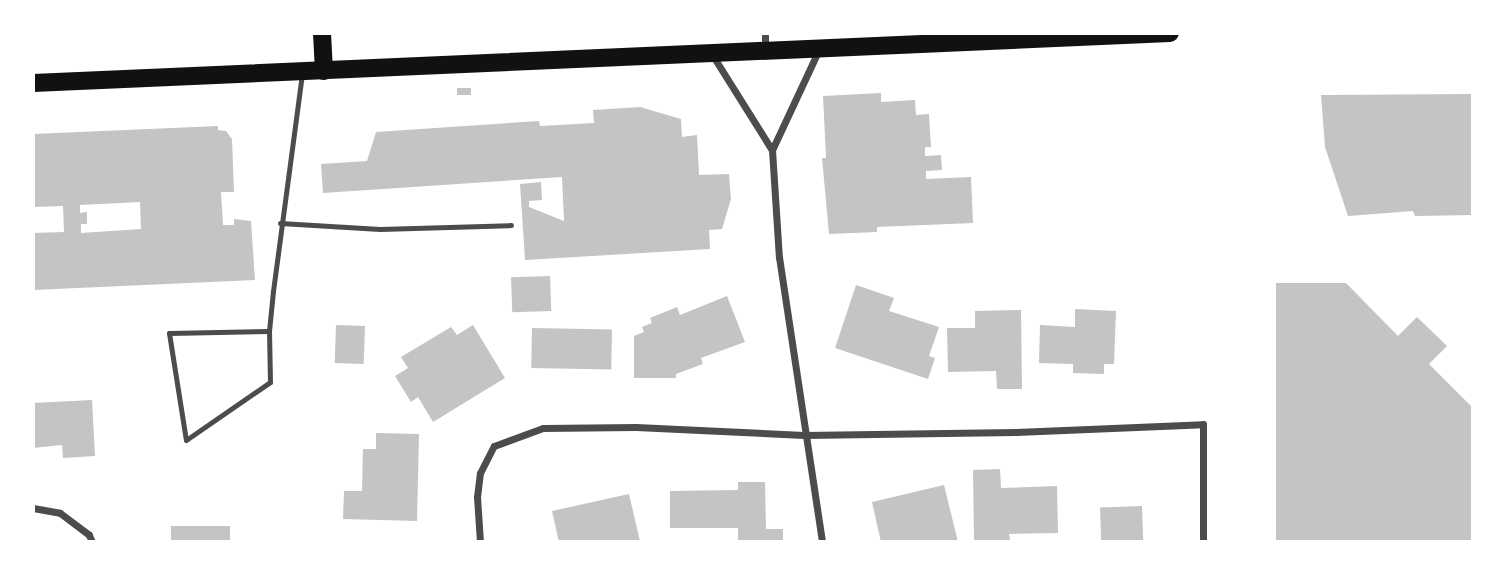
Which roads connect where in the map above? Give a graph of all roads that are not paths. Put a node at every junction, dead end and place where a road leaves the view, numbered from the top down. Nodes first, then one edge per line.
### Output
1 (322, 33) edge
2 (1170, 33) edge
3 (765, 42) edge
4 (819, 49) junction
5 (712, 53) junction
6 (324, 71) junction
7 (303, 72) junction
8 (33, 83) edge
9 (772, 150) junction
10 (280, 223) junction
11 (511, 225) dead end
12 (268, 331) junction
13 (804, 435) junction
14 (33, 508) edge
15 (91, 538) edge
16 (480, 542) edge
17 (822, 542) edge
18 (1203, 542) edge

1 - 6 main road
2 - 4 main road
3 - 4 main road
3 - 5 main road
4 - 9 street
5 - 6 main road
5 - 9 street
6 - 7 main road
7 - 8 main road
7 - 10 lane
9 - 13 street
10 - 11 lane
10 - 12 lane
12 - 12 lane
13 - 16 street
13 - 17 street
13 - 18 street
14 - 15 street

